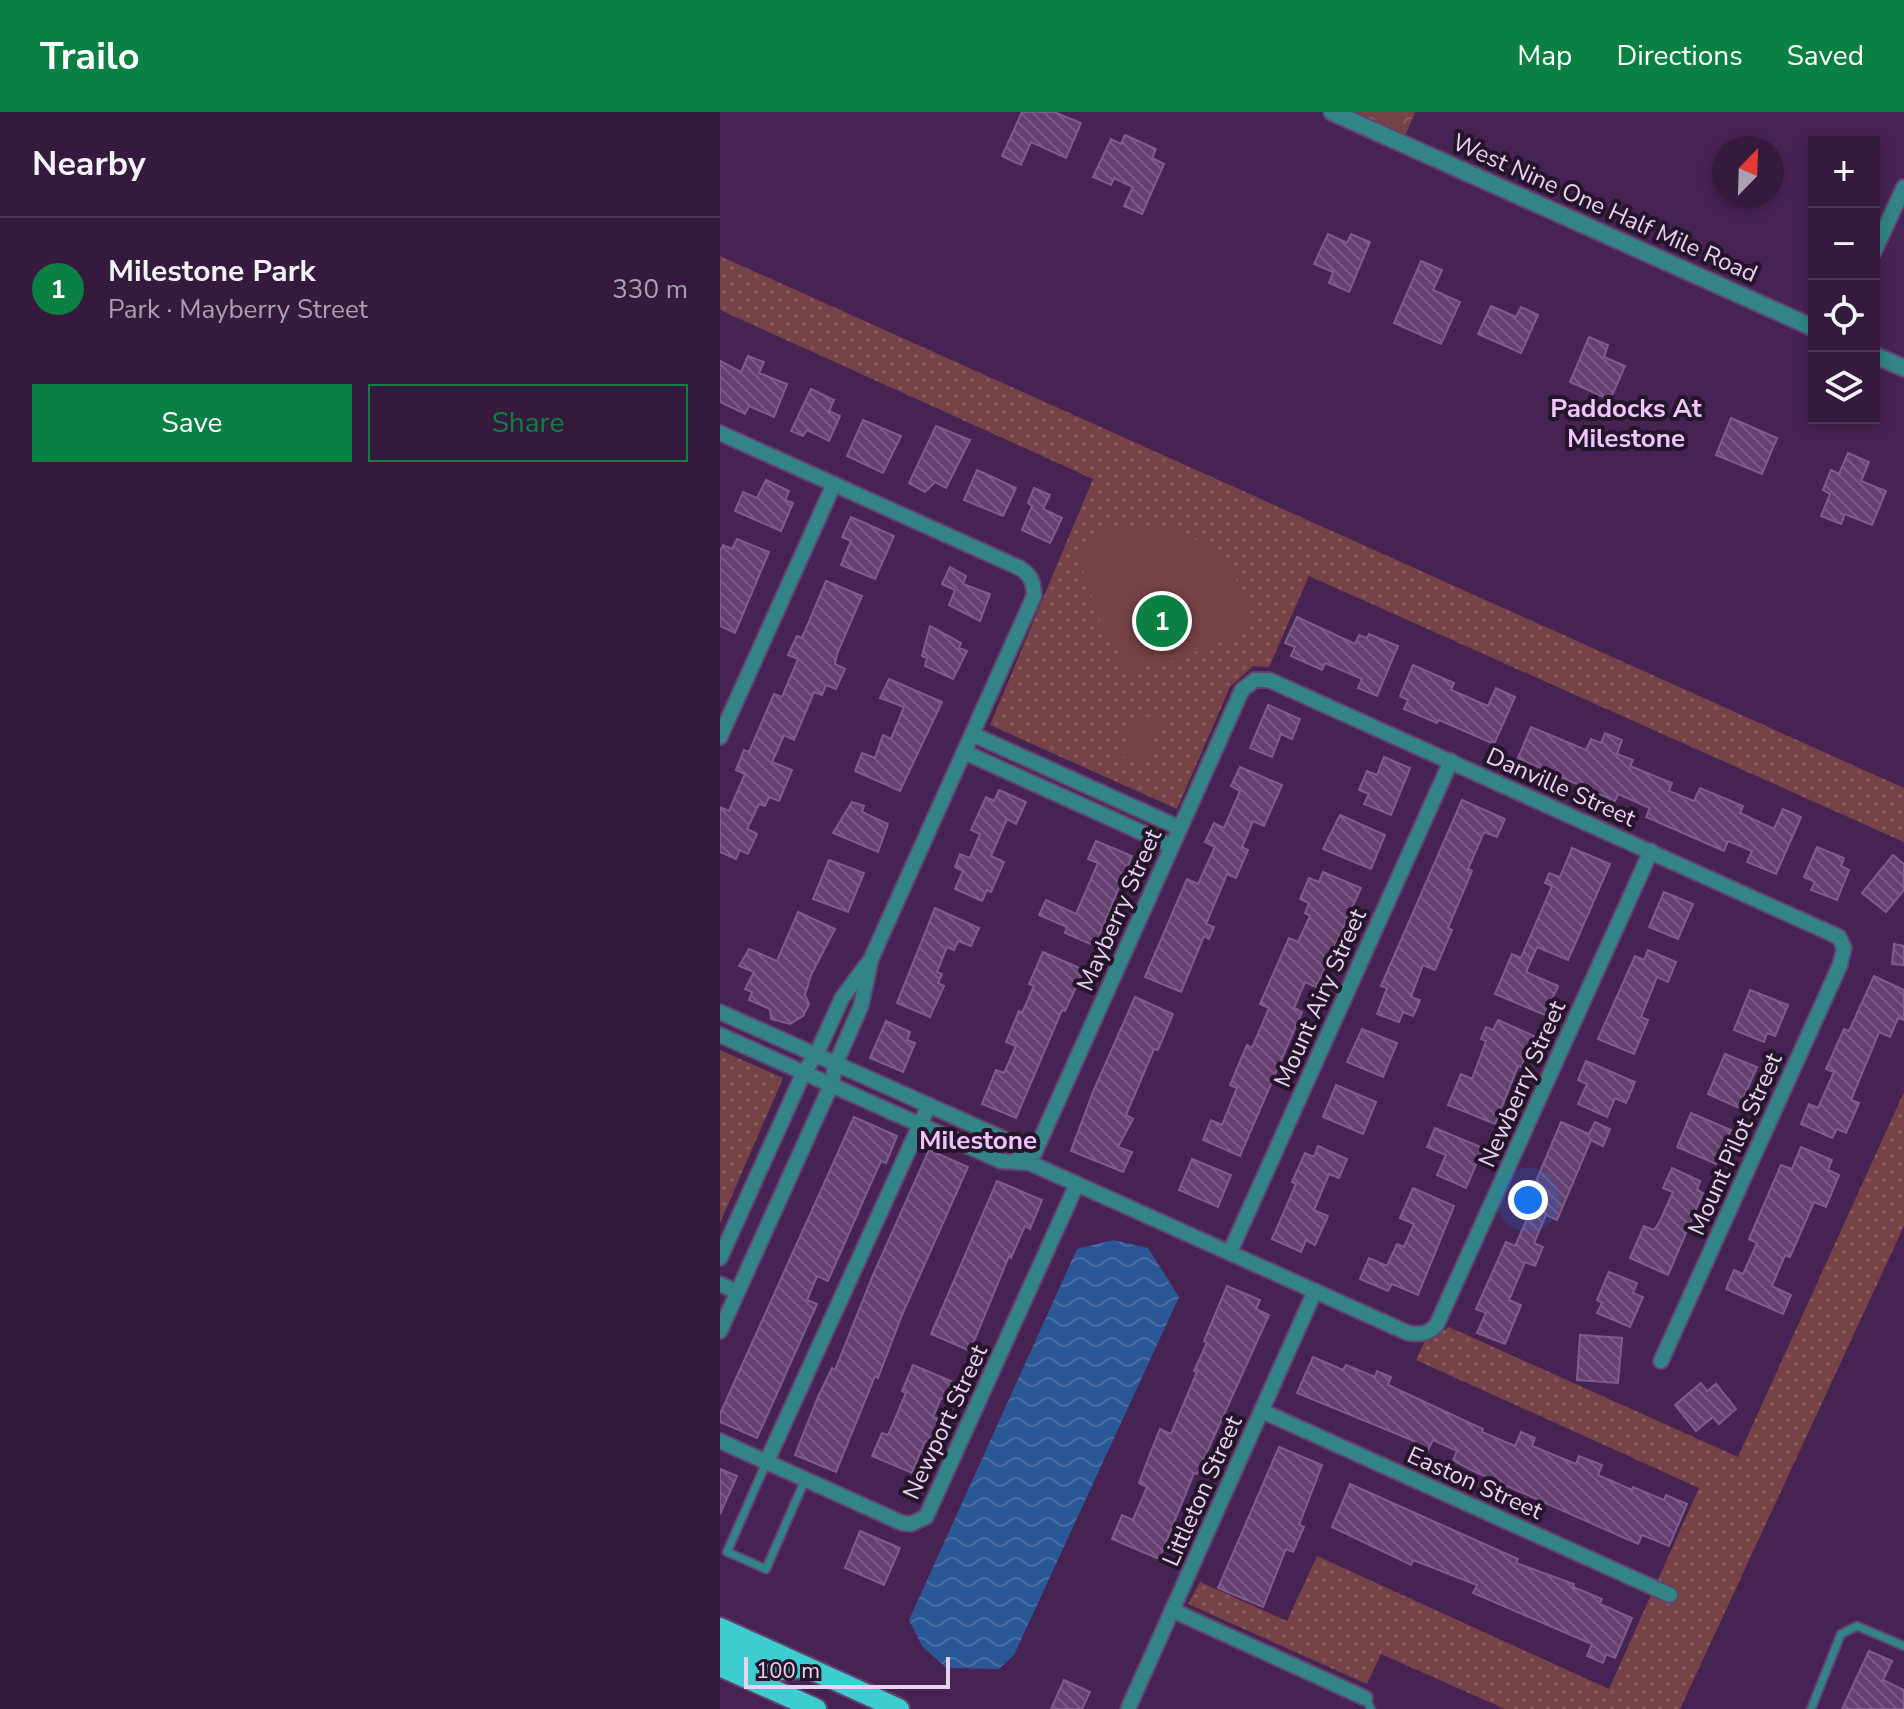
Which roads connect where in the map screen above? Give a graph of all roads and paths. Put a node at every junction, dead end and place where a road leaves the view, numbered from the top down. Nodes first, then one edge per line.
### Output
1 (1332, 112) edge
2 (1904, 187) edge
3 (1880, 239) edge
4 (1808, 325) edge
5 (1880, 358) edge
6 (1904, 368) edge
7 (720, 433) edge
8 (834, 484) junction
9 (1255, 680) joint
10 (972, 734) junction
11 (720, 737) edge
12 (964, 752) junction
13 (1451, 761) junction
14 (1180, 828) junction
15 (1172, 846) junction
16 (1651, 851) junction
17 (1843, 945) joint
18 (871, 959) junction
19 (720, 1012) edge
20 (720, 1035) edge
21 (816, 1055) junction
22 (836, 1063) junction
23 (804, 1072) junction
24 (831, 1085) junction
25 (929, 1105) junction
26 (920, 1125) junction
27 (1030, 1163) junction
28 (1077, 1184) junction
29 (1230, 1252) junction
30 (720, 1258) edge
31 (720, 1284) edge
32 (1315, 1291) junction
33 (737, 1292) junction
34 (720, 1331) edge
35 (1661, 1361) dead end
36 (1262, 1411) junction
37 (720, 1441) edge
38 (767, 1461) junction
39 (805, 1480) junction
40 (1670, 1595) dead end
41 (1172, 1610) junction
42 (720, 1628) edge
43 (1904, 1646) edge
44 (720, 1647) edge
45 (720, 1666) edge
46 (806, 1667) junction
47 (1368, 1703) edge
48 (816, 1709) edge
49 (899, 1709) edge
50 (1128, 1709) edge
51 (1811, 1709) edge

1 - 4 street, West Nine One Half Mile Road
2 - 3 street
5 - 6 street
7 - 8 street
8 - 10 street
8 - 11 street
9 - 13 street, Danville Street
9 - 14 street, Mayberry Street
10 - 12 street
10 - 14 street
12 - 15 street
12 - 18 street
13 - 16 street, Danville Street
13 - 29 street, Mount Airy Street
14 - 15 street, Mayberry Street
15 - 27 street, Mayberry Street
16 - 17 street, Danville Street
16 - 32 street, Newberry Street
17 - 35 street, Mount Pilot Street
18 - 21 street
18 - 22 street
19 - 21 street
20 - 23 street
21 - 22 street
21 - 23 street
22 - 24 street
22 - 25 street
23 - 24 street
23 - 30 street
24 - 26 street
24 - 33 street
25 - 26 street
25 - 27 street
26 - 27 street
26 - 38 street
27 - 28 street
28 - 29 street
28 - 39 street, Newport Street
29 - 32 street
31 - 33 street
32 - 36 street, Littleton Street
33 - 34 street
36 - 40 street, Easton Street
36 - 41 street, Littleton Street
37 - 38 street, Newport Street
38 - 39 street, Newport Street
38 - 39 lane
41 - 47 street
41 - 50 street, Littleton Street
42 - 46 main road
43 - 51 lane
44 - 46 main road
45 - 48 main road
46 - 49 main road

